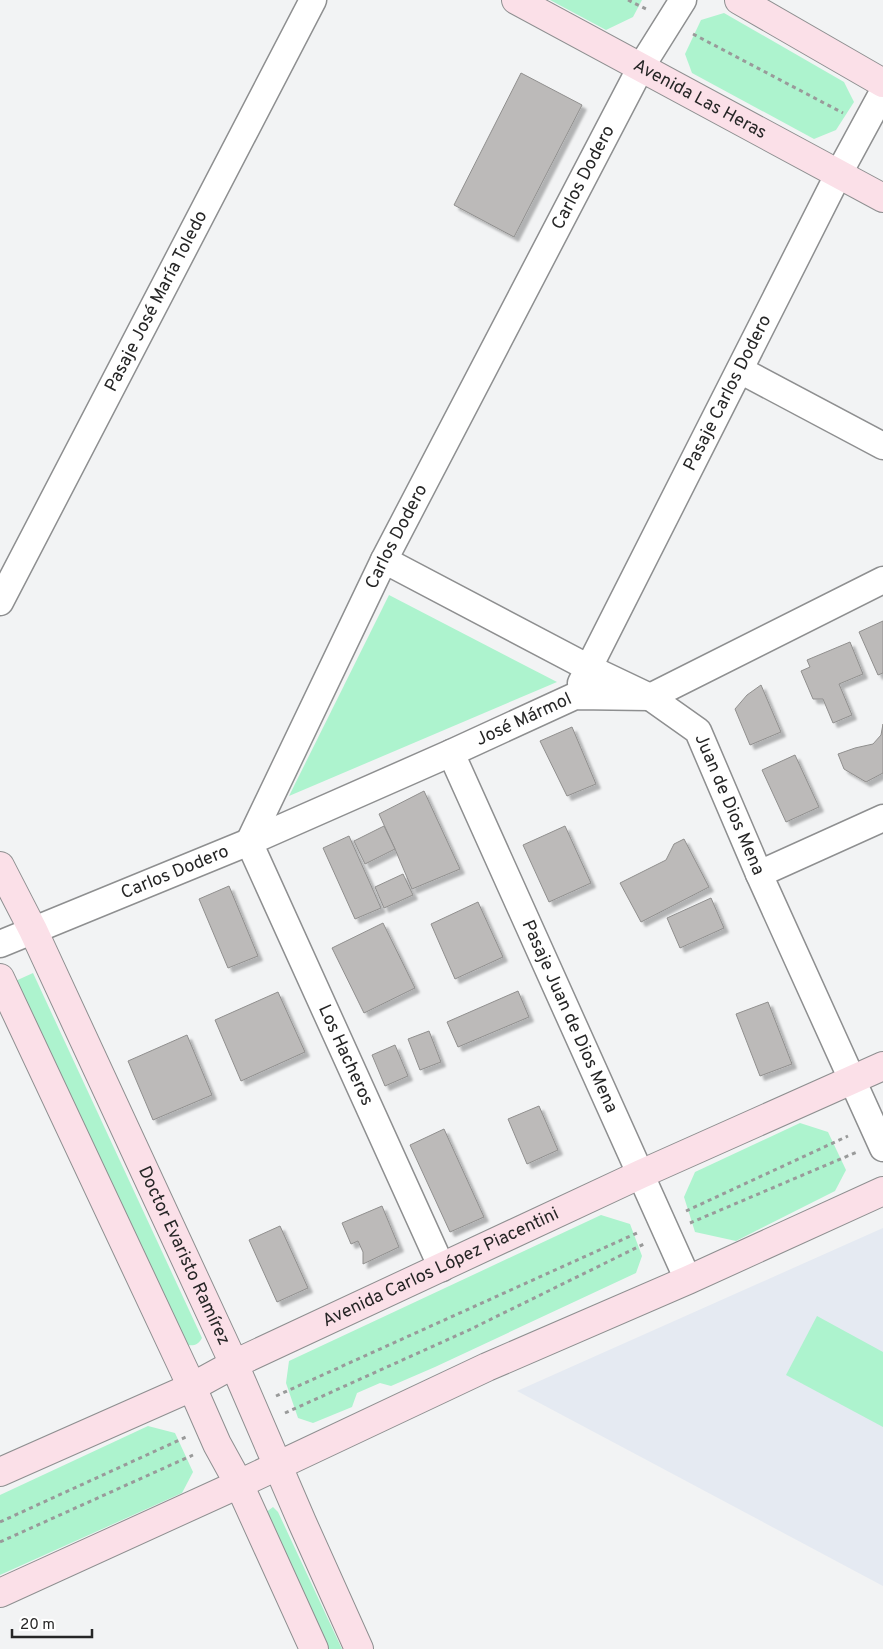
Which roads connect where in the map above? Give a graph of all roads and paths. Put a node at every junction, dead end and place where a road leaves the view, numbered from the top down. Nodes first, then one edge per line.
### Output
1 (312, 0) edge
2 (516, 0) edge
3 (628, 0) edge
4 (683, 0) edge
5 (739, 0) edge
6 (670, 22) junction
7 (641, 66) junction
8 (883, 83) edge
9 (883, 92) edge
10 (865, 125) junction
11 (838, 175) junction
12 (883, 198) edge
13 (740, 370) junction
14 (883, 446) edge
15 (384, 560) junction
16 (883, 580) edge
17 (0, 602) edge
18 (589, 668) junction
19 (575, 696) junction
20 (650, 698) junction
21 (452, 754) junction
22 (883, 818) edge
23 (249, 842) junction
24 (0, 866) edge
25 (759, 874) junction
26 (33, 930) junction
27 (0, 944) edge
28 (0, 978) edge
29 (883, 1066) edge
30 (853, 1080) junction
31 (879, 1138) edge
32 (642, 1174) junction
33 (883, 1191) edge
34 (665, 1227) junction
35 (442, 1268) junction
36 (688, 1280) junction
37 (234, 1364) junction
38 (192, 1387) junction
39 (257, 1415) junction
40 (213, 1435) junction
41 (278, 1466) junction
42 (0, 1472) edge
43 (239, 1484) junction
44 (0, 1522) edge
45 (0, 1542) edge
46 (0, 1593) edge
47 (314, 1649) edge
48 (359, 1649) edge

1 - 17 street, Pasaje José María Toledo
2 - 7 main road, Avenida Las Heras
3 - 6 path
4 - 6 street, Carlos Dodero
5 - 8 main road
6 - 7 street, Carlos Dodero
6 - 10 path
7 - 11 main road, Avenida Las Heras
7 - 15 street, Carlos Dodero
9 - 10 street, Pasaje Carlos Dodero
10 - 11 street, Pasaje Carlos Dodero
11 - 12 main road, Avenida Las Heras
11 - 13 street, Pasaje Carlos Dodero
13 - 14 street
13 - 18 street, Pasaje Carlos Dodero
15 - 18 street, Juan de Dios Mena
15 - 23 street, Carlos Dodero
16 - 20 street, José Mármol
18 - 19 street, Pasaje Carlos Dodero
18 - 20 street, Juan de Dios Mena
19 - 20 street, José Mármol
19 - 21 street, José Mármol
20 - 25 street, Juan de Dios Mena
21 - 23 street, José Mármol
21 - 32 street, Pasaje Juan de Dios Mena
22 - 25 street
23 - 26 street, Carlos Dodero
23 - 35 street, Los Hacheros
24 - 26 main road, Doctor Evaristo Ramírez
25 - 30 street, Juan de Dios Mena
26 - 27 street, Carlos Dodero
26 - 37 main road, Doctor Evaristo Ramírez
28 - 38 main road
29 - 30 main road, Avenida Carlos López Piacentini
30 - 31 street, Juan de Dios Mena
30 - 32 main road, Avenida Carlos López Piacentini
31 - 34 path
31 - 34 path
32 - 34 street, Pasaje Juan de Dios Mena
32 - 35 main road, Avenida Carlos López Piacentini
33 - 36 main road
34 - 36 street, Pasaje Juan de Dios Mena
34 - 39 path
34 - 39 path
35 - 37 main road, Avenida Carlos López Piacentini
36 - 41 main road
37 - 38 main road, Avenida Carlos López Piacentini
37 - 39 main road, Doctor Evaristo Ramírez
38 - 40 main road
38 - 42 main road, Avenida Carlos López Piacentini
39 - 41 main road, Doctor Evaristo Ramírez
40 - 43 main road
40 - 44 path
40 - 45 path
41 - 43 main road
41 - 48 main road, Doctor Evaristo Ramírez
43 - 46 main road
43 - 47 main road

